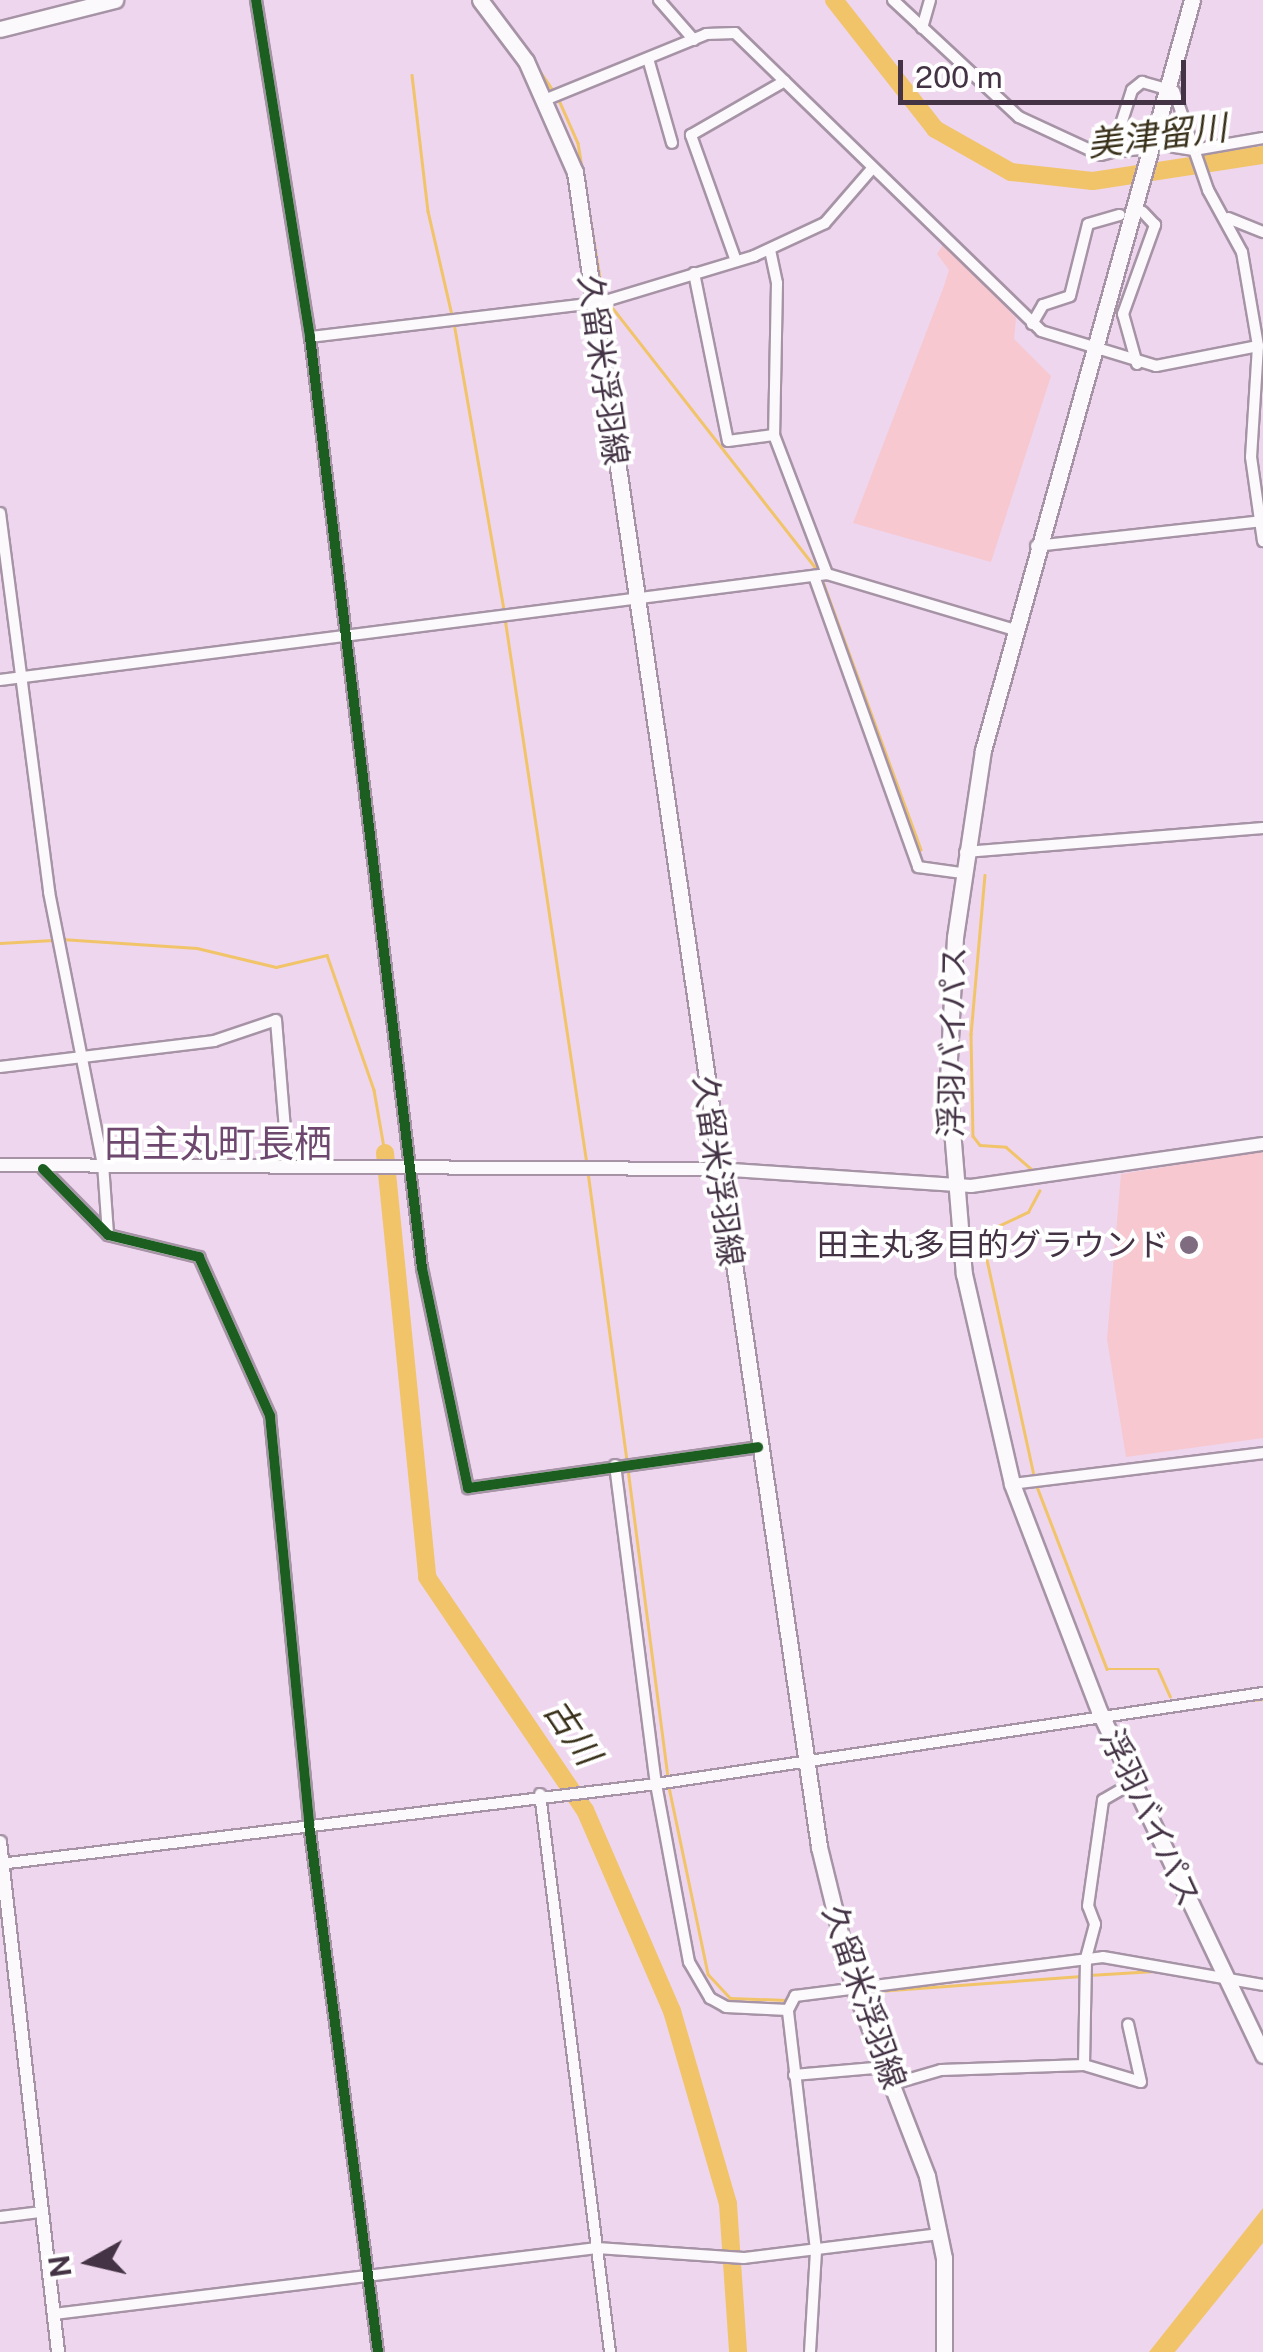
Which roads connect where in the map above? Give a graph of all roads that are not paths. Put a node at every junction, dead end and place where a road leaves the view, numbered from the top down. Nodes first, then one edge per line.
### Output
1 (115, 0) edge
2 (256, 0) edge
3 (480, 0) edge
4 (658, 0) edge
5 (893, 0) edge
6 (930, 0) edge
7 (1192, 0) edge
8 (922, 28) junction
9 (0, 29) edge
10 (694, 40) junction
11 (648, 62) junction
12 (786, 81) junction
13 (1167, 88) junction
14 (552, 97) junction
15 (1263, 138) edge
16 (672, 143) dead end
17 (1162, 145) dead end
18 (1194, 150) junction
19 (1112, 152) junction
20 (1142, 156) junction
21 (870, 171) junction
22 (1139, 207) junction
23 (1120, 216) dead end
24 (1228, 218) junction
25 (1263, 232) edge
26 (770, 250) junction
27 (736, 261) junction
28 (694, 273) junction
29 (601, 300) junction
30 (1032, 324) junction
31 (310, 337) junction
32 (1092, 346) junction
33 (1258, 346) junction
34 (1136, 364) junction
35 (774, 436) junction
36 (0, 513) edge
37 (1262, 522) edge
38 (1263, 541) edge
39 (1036, 546) junction
40 (821, 575) junction
41 (635, 598) junction
42 (1012, 629) junction
43 (345, 635) junction
44 (22, 677) junction
45 (0, 680) edge
46 (1263, 828) edge
47 (964, 851) junction
48 (962, 873) junction
49 (83, 1058) junction
50 (0, 1067) edge
51 (1263, 1144) edge
52 (103, 1164) junction
53 (0, 1165) edge
54 (288, 1166) junction
55 (412, 1166) junction
56 (44, 1168) junction
57 (717, 1169) junction
58 (954, 1185) junction
59 (108, 1235) junction
60 (758, 1447) junction
61 (1263, 1453) edge
62 (616, 1465) junction
63 (1012, 1484) junction
64 (1263, 1693) edge
65 (1100, 1713) junction
66 (806, 1761) junction
67 (1132, 1783) junction
68 (656, 1784) junction
69 (540, 1794) junction
70 (309, 1824) junction
71 (0, 1842) edge
72 (1, 1863) edge
73 (1086, 1958) junction
74 (1223, 1974) junction
75 (853, 1985) junction
76 (1263, 1985) edge
77 (788, 2010) junction
78 (1128, 2024) dead end
79 (1263, 2055) edge
80 (1084, 2064) junction
81 (886, 2067) junction
82 (794, 2076) junction
83 (894, 2084) junction
84 (42, 2212) junction
85 (0, 2217) edge
86 (939, 2234) junction
87 (597, 2248) junction
88 (816, 2250) junction
89 (368, 2275) junction
90 (54, 2314) junction
91 (58, 2352) edge
92 (378, 2352) edge
93 (610, 2352) edge
94 (810, 2352) edge
95 (944, 2352) edge

1 - 9 main road
2 - 31 street
3 - 14 main road, 久留米浮羽線
4 - 10 street
5 - 8 street
6 - 8 street
7 - 13 main road, 浮羽バイパス
8 - 19 street
10 - 11 street
10 - 12 street
11 - 14 street
11 - 16 street
12 - 21 street
12 - 27 street
13 - 18 street
13 - 19 street
13 - 20 main road, 浮羽バイパス
14 - 29 main road, 久留米浮羽線
15 - 18 street
17 - 18 street
18 - 24 street
19 - 20 street
20 - 22 main road, 浮羽バイパス
21 - 26 street
21 - 30 street
22 - 32 main road, 浮羽バイパス
22 - 34 street
23 - 30 street
24 - 25 street
24 - 33 street
26 - 27 street
26 - 35 street
27 - 28 street
28 - 29 street
28 - 35 street
29 - 31 street
29 - 41 main road, 久留米浮羽線
30 - 32 street
31 - 43 street
32 - 34 street
32 - 39 main road, 浮羽バイパス
33 - 34 street
33 - 37 street
35 - 40 street
36 - 44 street
37 - 38 street
37 - 39 street
39 - 42 main road, 浮羽バイパス
40 - 41 street
40 - 42 street
40 - 48 street
41 - 43 street
41 - 57 main road, 久留米浮羽線
42 - 47 main road, 浮羽バイパス
43 - 44 street
43 - 55 street
44 - 45 street
44 - 49 street
46 - 47 street
47 - 48 main road, 浮羽バイパス
48 - 58 main road, 浮羽バイパス
49 - 50 street
49 - 52 street
49 - 54 street
51 - 58 street
52 - 54 street
52 - 56 street
52 - 59 street
53 - 56 street
54 - 55 street
55 - 57 street
55 - 62 street
56 - 59 street
57 - 58 street
57 - 60 main road, 久留米浮羽線
58 - 63 main road, 浮羽バイパス
59 - 70 street
60 - 62 street
60 - 66 main road, 久留米浮羽線
61 - 63 street
62 - 68 street
63 - 65 main road, 浮羽バイパス
64 - 65 street
65 - 66 street
65 - 67 main road, 浮羽バイパス
66 - 68 street
66 - 75 main road, 久留米浮羽線
67 - 73 street
67 - 74 main road, 浮羽バイパス
68 - 69 street
68 - 77 street
69 - 70 street
69 - 87 street
70 - 72 street
70 - 89 street
71 - 72 street
72 - 84 street
73 - 74 street
73 - 75 street
73 - 80 street
74 - 76 street
74 - 79 main road, 浮羽バイパス
75 - 77 street
75 - 81 main road, 久留米浮羽線
77 - 82 street
78 - 80 street
80 - 83 street
81 - 82 street
81 - 83 main road, 久留米浮羽線
82 - 88 street
83 - 86 main road, 久留米浮羽線
84 - 85 street
84 - 90 street
86 - 88 street
86 - 95 main road, 久留米浮羽線
87 - 88 street
87 - 89 street
87 - 93 street
88 - 94 street
89 - 90 street
89 - 92 street
90 - 91 street

